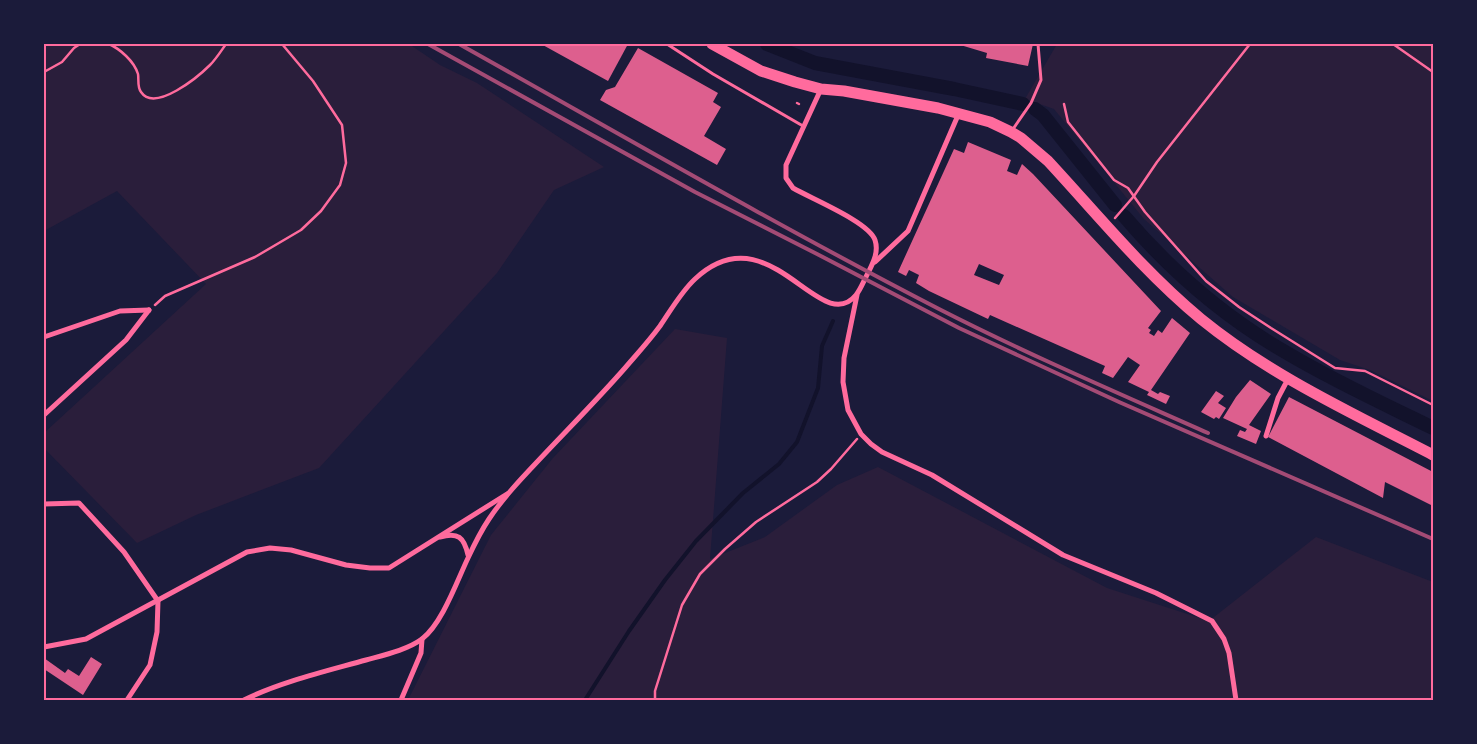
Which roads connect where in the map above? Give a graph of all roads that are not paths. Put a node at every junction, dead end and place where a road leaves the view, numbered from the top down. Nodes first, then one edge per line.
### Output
1 (667, 44) edge
2 (712, 44) edge
3 (1038, 44) edge
4 (821, 89) junction
5 (959, 113) junction
6 (804, 126) junction
7 (1011, 132) junction
8 (873, 264) junction
9 (857, 294) junction
10 (44, 336) edge
11 (1288, 379) junction
12 (44, 415) edge
13 (1266, 436) dead end
14 (1433, 455) edge
15 (509, 492) junction
16 (44, 504) edge
17 (433, 539) junction
18 (468, 556) junction
19 (158, 601) junction
20 (422, 639) junction
21 (44, 647) edge
22 (127, 700) edge
23 (244, 700) edge
24 (401, 700) edge
25 (1236, 700) edge

1 - 6 lane
2 - 4 main road
3 - 7 lane
4 - 5 main road
4 - 6 street
5 - 7 main road
5 - 8 street
6 - 8 street
7 - 11 main road
8 - 9 street
9 - 15 street
9 - 25 street
10 - 12 street
11 - 13 street
11 - 14 main road
15 - 17 street
15 - 18 street
16 - 19 street
17 - 18 street
17 - 19 street
18 - 20 street
19 - 21 street
19 - 22 street
20 - 23 street
20 - 24 street

